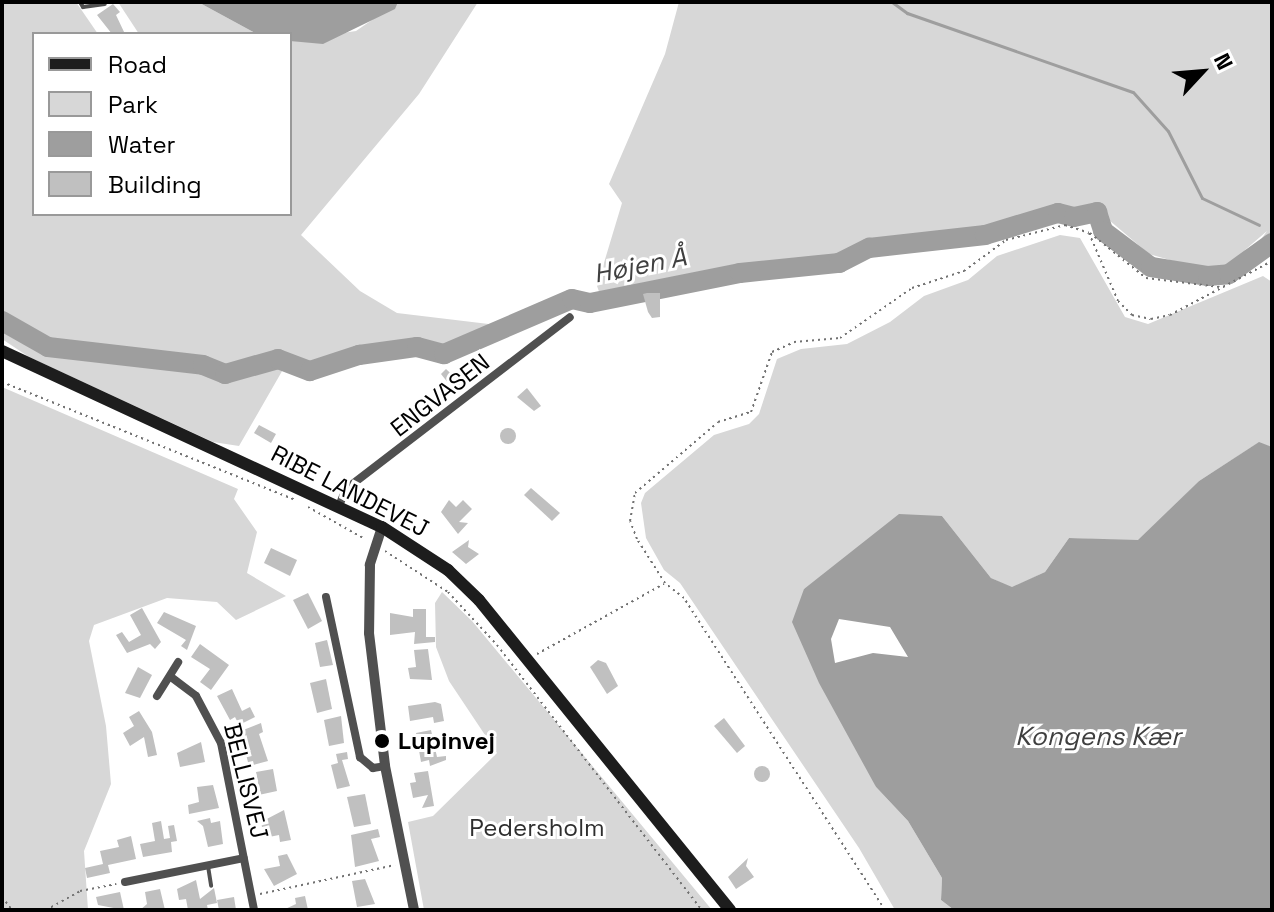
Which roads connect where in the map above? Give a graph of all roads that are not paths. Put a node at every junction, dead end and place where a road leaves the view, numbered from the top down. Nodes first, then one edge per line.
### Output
1 (80, 2) edge
2 (105, 4) edge
3 (570, 317) dead end
4 (2, 351) edge
5 (339, 506) junction
6 (382, 527) junction
7 (326, 597) dead end
8 (178, 662) dead end
9 (171, 677) junction
10 (157, 696) dead end
11 (385, 766) junction
12 (244, 858) junction
13 (208, 866) junction
14 (125, 882) road end
15 (211, 886) dead end
16 (254, 910) edge
17 (414, 910) edge
18 (730, 910) edge

1 - 2 lane
3 - 5 street, ENGVASEN
4 - 5 main road, RIBE LANDEVEJ
5 - 6 main road, RIBE LANDEVEJ
6 - 11 street
6 - 18 main road, RIBE LANDEVEJ
7 - 11 street
8 - 9 street
9 - 10 street
9 - 12 street, BELLISVEJ
11 - 17 street
12 - 13 street
12 - 16 street, BELLISVEJ
13 - 14 street
13 - 15 lane

